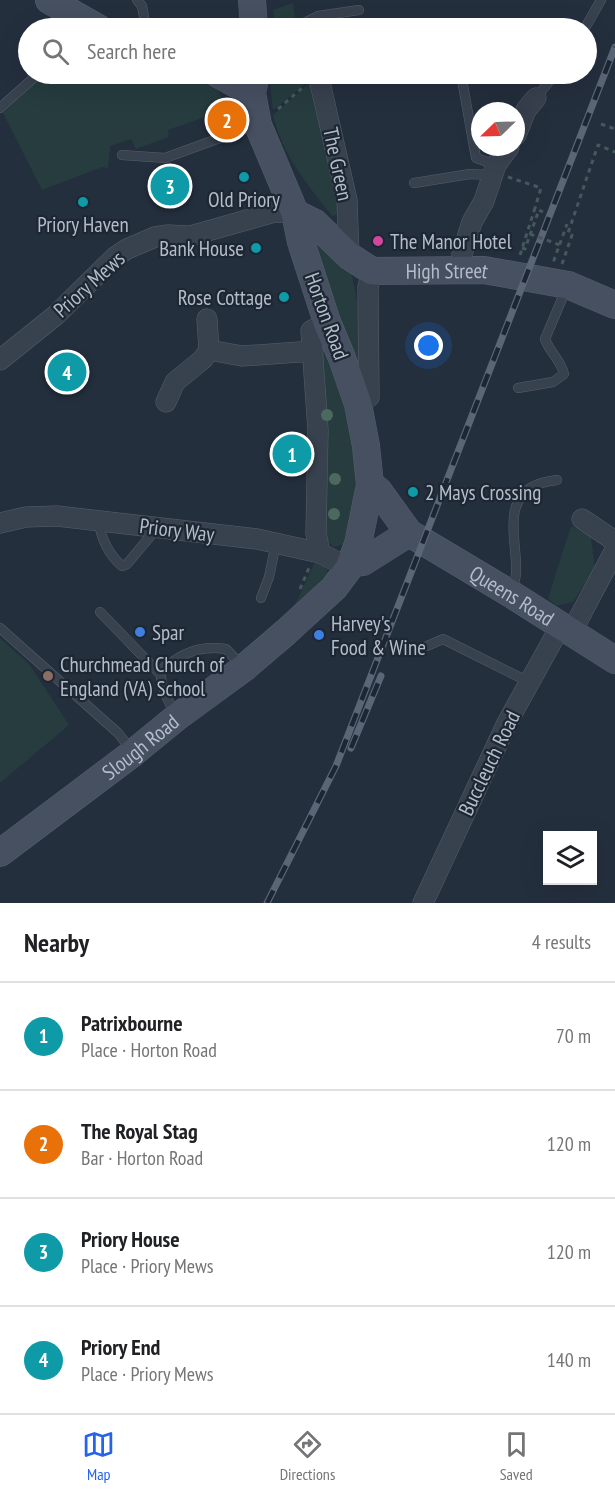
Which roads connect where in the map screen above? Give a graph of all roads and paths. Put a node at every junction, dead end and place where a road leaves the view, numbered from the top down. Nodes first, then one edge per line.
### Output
1 (49, 0) edge
2 (137, 0) edge
3 (252, 0) edge
4 (601, 0) edge
5 (359, 10) dead end
6 (78, 18) edge
7 (144, 18) edge
8 (254, 18) edge
9 (314, 18) edge
10 (591, 18) edge
11 (27, 84) edge
12 (254, 84) edge
13 (306, 84) edge
14 (320, 84) edge
15 (463, 84) edge
16 (547, 84) edge
17 (536, 98) joint
18 (0, 108) edge
19 (525, 110) edge
20 (264, 120) junction
21 (601, 124) dead end
22 (615, 129) edge
23 (615, 152) edge
24 (122, 155) dead end
25 (503, 156) edge
26 (493, 171) junction
27 (414, 183) dead end
28 (537, 209) junction
29 (543, 212) dead end
30 (295, 213) junction
31 (562, 222) dead end
32 (569, 225) junction
33 (530, 234) junction
34 (560, 245) junction
35 (522, 248) junction
36 (349, 256) junction
37 (461, 270) junction
38 (372, 271) junction
39 (514, 274) junction
40 (559, 276) junction
41 (615, 304) edge
42 (207, 319) dead end
43 (327, 322) junction
44 (209, 350) junction
45 (313, 351) junction
46 (0, 360) edge
47 (518, 388) dead end
48 (166, 402) dead end
49 (358, 404) junction
50 (557, 480) dead end
51 (370, 486) junction
52 (582, 519) dead end
53 (99, 521) junction
54 (0, 523) edge
55 (158, 527) junction
56 (409, 533) junction
57 (615, 541) edge
58 (276, 543) junction
59 (615, 550) edge
60 (320, 553) junction
61 (350, 565) junction
62 (511, 594) junction
63 (261, 598) dead end
64 (100, 612) dead end
65 (0, 628) edge
66 (565, 630) junction
67 (427, 646) dead end
68 (615, 660) edge
69 (244, 668) junction
70 (161, 675) junction
71 (530, 682) junction
72 (177, 717) junction
73 (133, 753) junction
74 (0, 853) edge
75 (423, 903) edge

1 - 6 main road
2 - 7 lane
3 - 8 main road
4 - 10 lane
5 - 9 lane
11 - 18 lane
12 - 20 main road, Horton Road
13 - 20 path
14 - 36 street, The Green
15 - 26 lane
16 - 17 lane
17 - 19 street
20 - 24 lane
20 - 30 main road, Horton Road
21 - 22 path
23 - 32 path
25 - 26 street
26 - 27 lane
26 - 28 path
26 - 37 street
28 - 29 path
28 - 33 path
28 - 35 path
30 - 36 main road
30 - 43 main road, Horton Road
30 - 46 street, Priory Mews
31 - 32 path
32 - 34 path
32 - 40 path
33 - 34 path, bridge
33 - 35 path
34 - 40 path
35 - 39 path
36 - 38 main road
37 - 38 main road, High Street
37 - 39 main road, High Street
38 - 49 street
39 - 40 main road, High Street
40 - 41 main road, High Street
40 - 47 lane
42 - 44 street
43 - 45 street
43 - 49 main road, Horton Road
44 - 45 street
44 - 48 street
45 - 60 street
49 - 51 main road, Horton Road
50 - 62 lane
51 - 56 main road, Queens Road
51 - 61 main road, Horton Road
52 - 57 street
53 - 54 street, Priory Way
53 - 55 street, Priory Way
53 - 55 lane
55 - 58 street, Priory Way
56 - 61 main road
56 - 62 main road, Queens Road
58 - 60 street, Priory Way
58 - 63 lane
59 - 66 street, Buccleuch Road
60 - 61 street, Priory Way
61 - 69 main road, Slough Road
62 - 66 main road, Queens Road
64 - 70 lane
65 - 73 lane
66 - 68 main road, Queens Road
66 - 71 street, Buccleuch Road
67 - 71 lane
69 - 70 lane
69 - 72 main road, Slough Road
70 - 72 lane
71 - 75 street, Buccleuch Road
72 - 73 main road, Slough Road
73 - 74 main road, Slough Road

